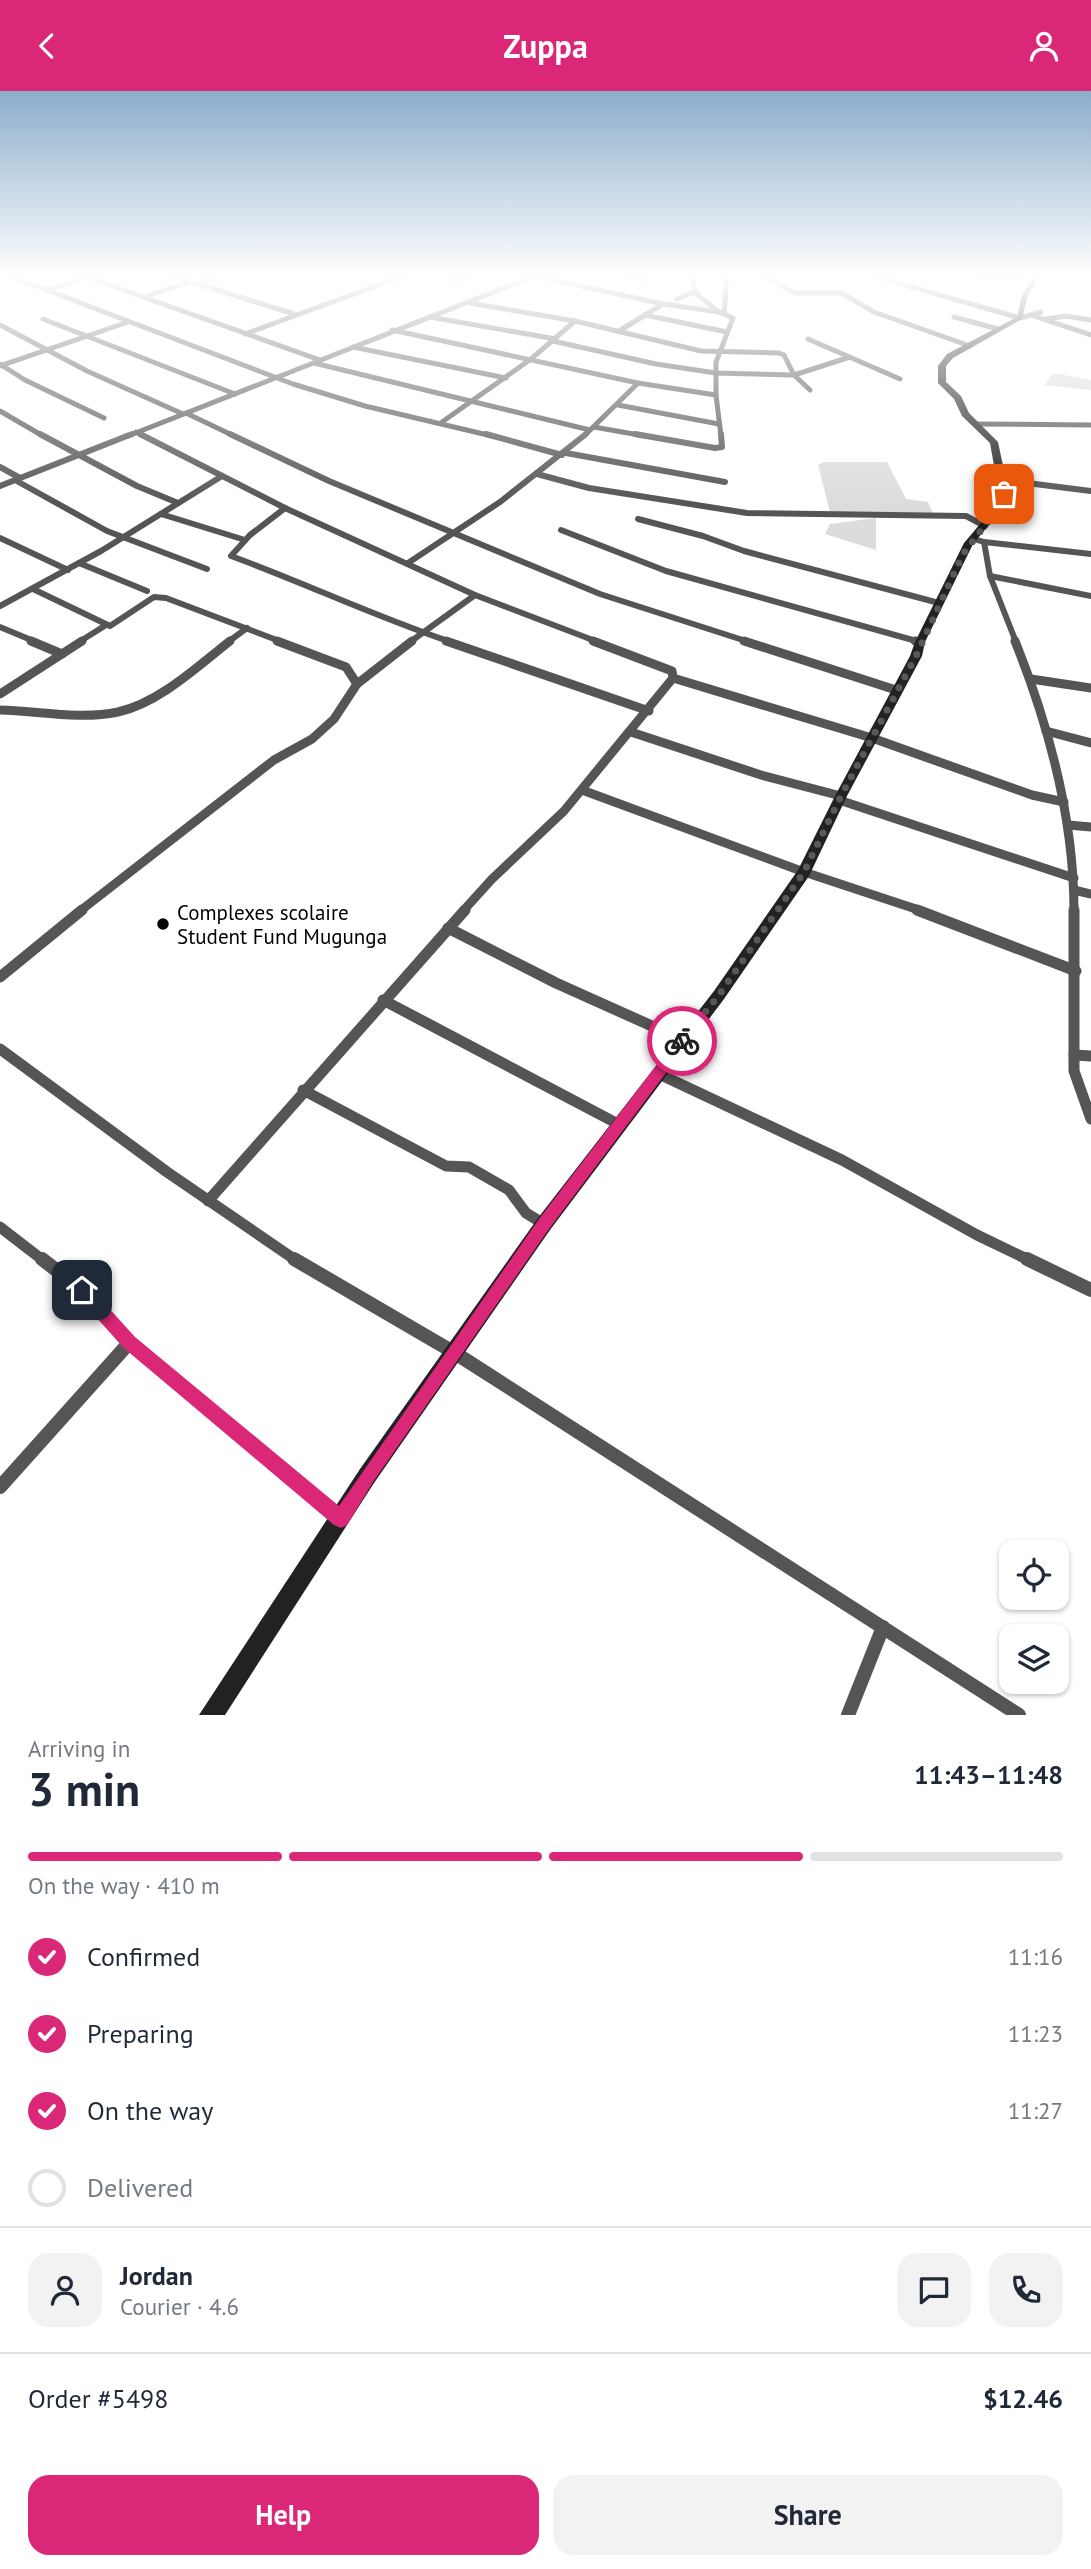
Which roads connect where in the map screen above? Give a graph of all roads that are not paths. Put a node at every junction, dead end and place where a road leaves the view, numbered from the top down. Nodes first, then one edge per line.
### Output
1 (48, 352) edge
2 (52, 352) edge
3 (125, 352) edge
4 (209, 352) edge
5 (293, 352) edge
6 (340, 352) edge
7 (377, 352) edge
8 (495, 352) edge
9 (540, 352) edge
10 (604, 352) edge
11 (719, 352) joint
12 (838, 352) edge
13 (959, 352) edge
14 (850, 357) junction
15 (531, 359) junction
16 (317, 361) junction
17 (1, 365) edge
18 (716, 373) junction
19 (794, 375) junction
20 (278, 377) junction
21 (506, 377) junction
22 (900, 379) dead end
23 (638, 383) junction
24 (810, 390) dead end
25 (235, 394) junction
26 (716, 395) junction
27 (473, 400) junction
28 (618, 405) junction
29 (0, 411) edge
30 (185, 413) junction
31 (104, 418) dead end
32 (442, 422) junction
33 (719, 424) junction
34 (976, 424) junction
35 (1091, 425) edge
36 (592, 429) junction
37 (135, 432) junction
38 (564, 454) junction
39 (78, 455) junction
40 (0, 467) edge
41 (537, 474) junction
42 (222, 476) junction
43 (17, 479) junction
44 (1003, 479) junction
45 (725, 482) dead end
46 (0, 486) edge
47 (1091, 491) edge
48 (178, 503) junction
49 (285, 508) junction
50 (160, 514) junction
51 (638, 519) dead end
52 (985, 526) junction
53 (561, 530) dead end
54 (456, 533) junction
55 (0, 538) edge
56 (123, 538) junction
57 (246, 540) junction
58 (979, 540) junction
59 (1091, 554) edge
60 (79, 563) junction
61 (408, 563) junction
62 (207, 569) dead end
63 (68, 570) junction
64 (990, 576) junction
65 (33, 589) junction
66 (147, 591) dead end
67 (475, 595) junction
68 (1091, 596) edge
69 (2, 602) edge
70 (939, 603) junction
71 (106, 625) junction
72 (0, 627) edge
73 (247, 628) junction
74 (421, 632) junction
75 (920, 642) junction
76 (62, 654) junction
77 (673, 678) junction
78 (1031, 679) junction
79 (357, 684) junction
80 (4, 687) edge
81 (1091, 688) edge
82 (896, 690) junction
83 (0, 694) edge
84 (0, 710) edge
85 (649, 711) junction
86 (1046, 731) junction
87 (631, 732) junction
88 (872, 738) junction
89 (1091, 743) edge
90 (582, 790) junction
91 (840, 798) junction
92 (1064, 802) junction
93 (1068, 825) junction
94 (1091, 827) edge
95 (804, 872) junction
96 (1074, 878) junction
97 (1074, 890) junction
98 (1091, 894) edge
99 (448, 928) junction
100 (1076, 971) junction
101 (0, 977) edge
102 (383, 1000) junction
103 (683, 1040) junction
104 (0, 1049) edge
105 (1074, 1055) junction
106 (1091, 1056) edge
107 (659, 1074) junction
108 (303, 1090) junction
109 (1091, 1119) edge
110 (620, 1125) junction
111 (208, 1201) junction
112 (544, 1224) junction
113 (0, 1227) edge
114 (1091, 1290) edge
115 (129, 1343) junction
116 (455, 1353) junction
117 (0, 1487) edge
118 (341, 1519) junction
119 (883, 1627) junction
120 (211, 1715) edge
121 (848, 1715) edge
122 (1019, 1715) edge

1 - 17 street
2 - 30 street
3 - 25 street
4 - 20 street
5 - 16 street
6 - 16 street
7 - 21 street
8 - 15 street
9 - 15 street
10 - 18 street
11 - 18 street
11 - 19 street
12 - 14 street
13 - 34 street
14 - 19 street
14 - 22 street
15 - 21 street
15 - 23 street
16 - 20 street
16 - 27 street
17 - 31 street
18 - 19 street
18 - 26 street
19 - 24 street
20 - 25 street
20 - 32 street
21 - 27 street
23 - 26 street
23 - 28 street
25 - 30 street
26 - 33 street
27 - 32 street
27 - 36 street
28 - 33 street
28 - 36 street
29 - 39 street
30 - 37 street
30 - 54 street
32 - 38 street
33 - 36 street
34 - 35 street
34 - 44 street
36 - 38 street
37 - 39 street
37 - 42 street
38 - 41 street
38 - 45 street
39 - 43 street
39 - 48 street
40 - 43 street
41 - 52 street
41 - 54 street
42 - 48 street
42 - 49 street
43 - 46 street
43 - 56 street
44 - 47 street
44 - 52 street
48 - 50 street
49 - 57 street
49 - 61 street
50 - 56 street
50 - 57 street
51 - 70 street
52 - 58 street
53 - 75 street
54 - 61 street
54 - 82 street
55 - 63 street
56 - 60 street
56 - 62 street
57 - 74 street
58 - 59 street
58 - 64 street
58 - 70 street
60 - 63 street
60 - 66 street
61 - 67 street
63 - 65 street
64 - 68 street
64 - 78 street
65 - 69 street
65 - 71 street
67 - 74 street
67 - 77 street
70 - 75 street
71 - 73 street
71 - 76 street
72 - 76 street
73 - 79 street
73 - 84 street
74 - 79 street
74 - 85 street
75 - 82 street
76 - 80 street
77 - 85 street
77 - 88 street
78 - 81 street
78 - 86 street
79 - 101 street
80 - 83 street
82 - 88 street
85 - 87 street
86 - 89 street
86 - 92 street
87 - 90 street
87 - 91 street
88 - 91 street
88 - 92 street
90 - 95 street
90 - 99 street
91 - 95 street
91 - 96 street
92 - 93 street
93 - 94 street
93 - 96 street
95 - 100 street
95 - 103 street
96 - 97 street
97 - 98 street
97 - 100 street
99 - 102 street
99 - 103 street
100 - 105 street
102 - 108 street
102 - 110 street
103 - 107 street
104 - 111 street
105 - 106 street
105 - 109 street
107 - 110 street
107 - 114 street
108 - 111 street
108 - 112 street
110 - 112 street
111 - 116 street
112 - 116 street
113 - 115 street
115 - 117 street
115 - 118 street
116 - 118 street
116 - 119 street
118 - 120 street
119 - 121 street
119 - 122 street

